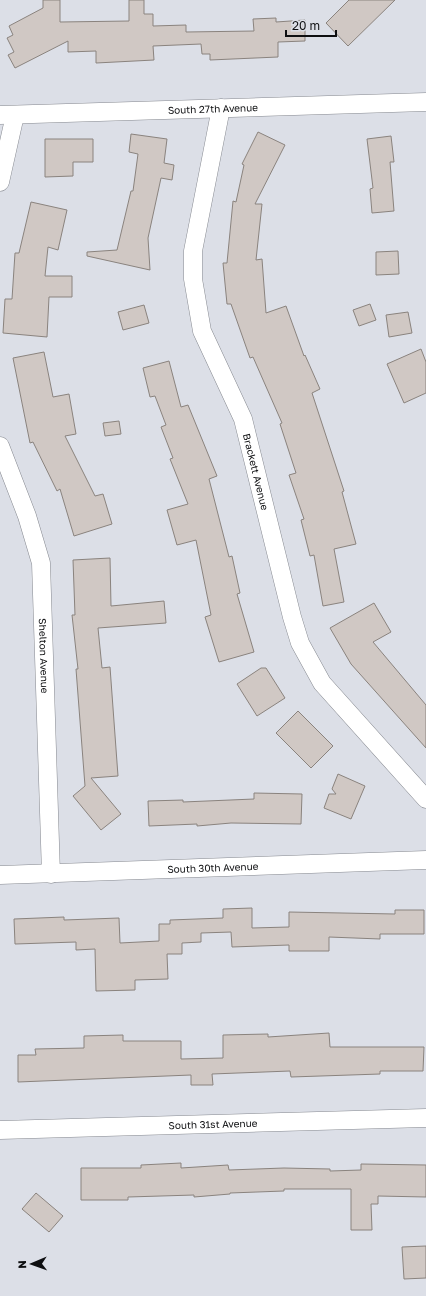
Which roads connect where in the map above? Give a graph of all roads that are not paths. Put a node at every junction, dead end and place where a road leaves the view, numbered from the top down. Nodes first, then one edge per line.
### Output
1 (426, 102) edge
2 (221, 108) junction
3 (8, 115) edge
4 (0, 182) edge
5 (0, 446) edge
6 (426, 799) edge
7 (426, 860) edge
8 (51, 874) junction
9 (0, 876) edge
10 (426, 1118) edge
11 (0, 1130) edge

1 - 2 street, South 27th Avenue
2 - 3 street, South 27th Avenue
2 - 6 street, Brackett Avenue
3 - 4 street
5 - 8 street, Shelton Avenue
7 - 8 street, South 30th Avenue
8 - 9 street, South 30th Avenue
10 - 11 street, South 31st Avenue

